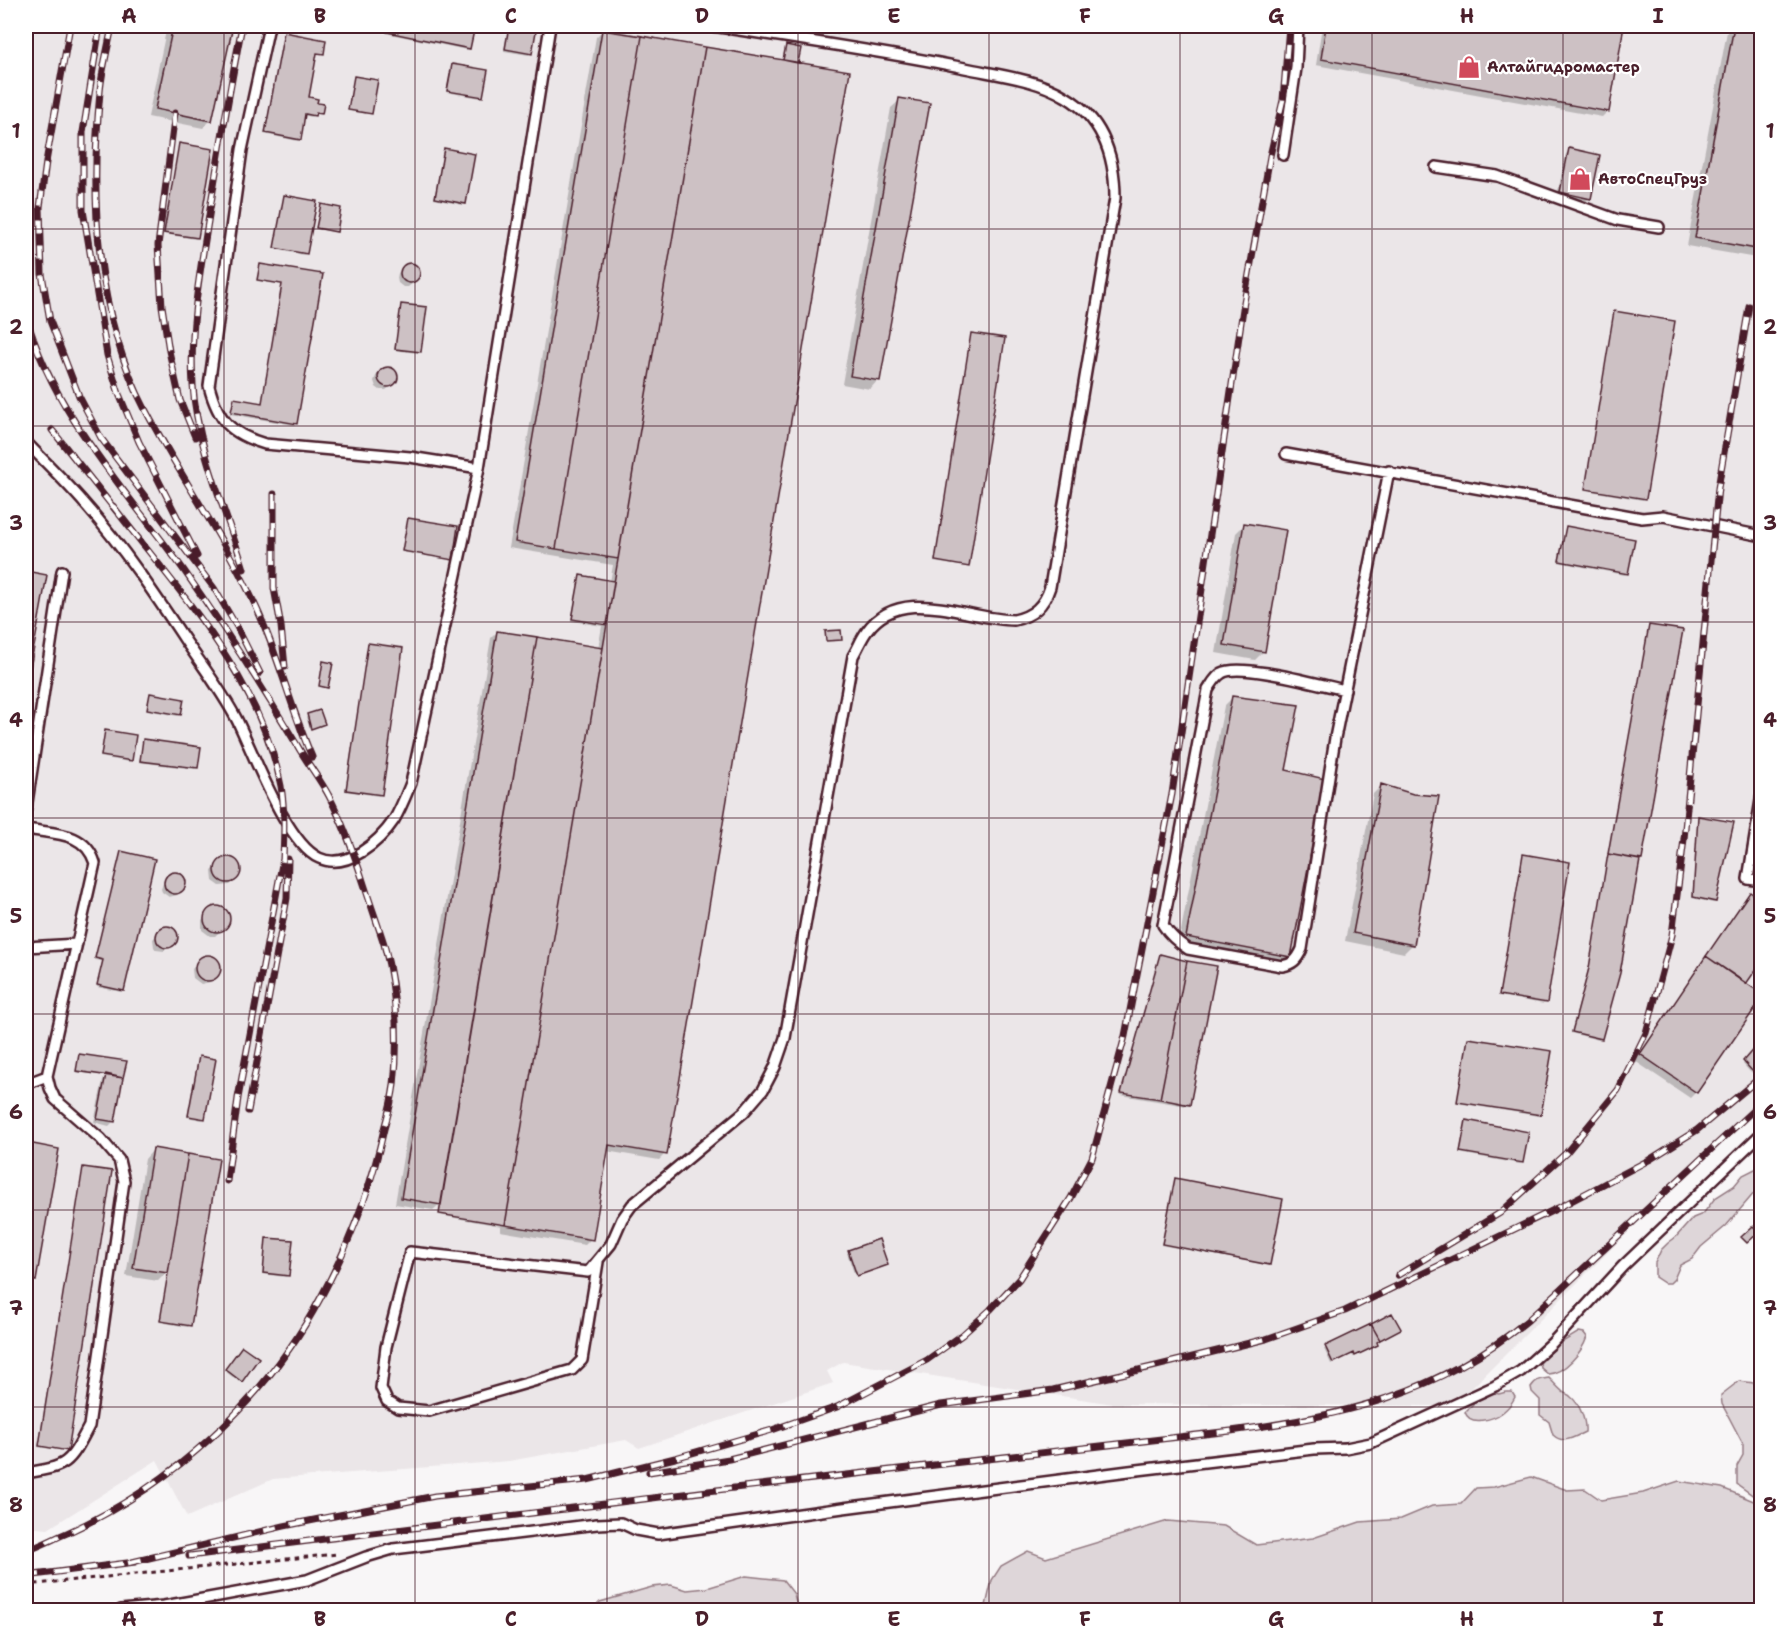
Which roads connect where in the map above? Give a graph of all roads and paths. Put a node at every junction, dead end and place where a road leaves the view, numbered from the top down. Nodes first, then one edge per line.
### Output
1 (269, 26) edge
2 (550, 26) edge
3 (712, 26) edge
4 (1298, 26) edge
5 (1283, 155) dead end
6 (1436, 167) dead end
7 (1659, 227) dead end
8 (26, 442) edge
9 (1286, 454) dead end
10 (479, 468) junction
11 (1389, 471) junction
12 (1761, 536) edge
13 (62, 571) dead end
14 (1345, 690) junction
15 (1761, 794) edge
16 (26, 809) edge
17 (26, 829) edge
18 (1761, 881) edge
19 (77, 944) junction
20 (26, 948) edge
21 (47, 1076) junction
22 (26, 1084) edge
23 (1761, 1133) edge
24 (598, 1262) junction
25 (26, 1473) edge
26 (339, 1553) dead end
27 (26, 1585) edge
28 (121, 1611) edge

1 - 10 lane
2 - 10 lane
3 - 24 lane
4 - 5 lane
6 - 7 lane
8 - 10 lane
9 - 11 lane
11 - 12 lane
11 - 14 lane
13 - 16 lane
14 - 14 lane
15 - 18 lane
17 - 19 lane
19 - 20 lane
19 - 21 lane
21 - 22 lane
21 - 25 lane
23 - 28 lane
24 - 24 lane
26 - 27 path

